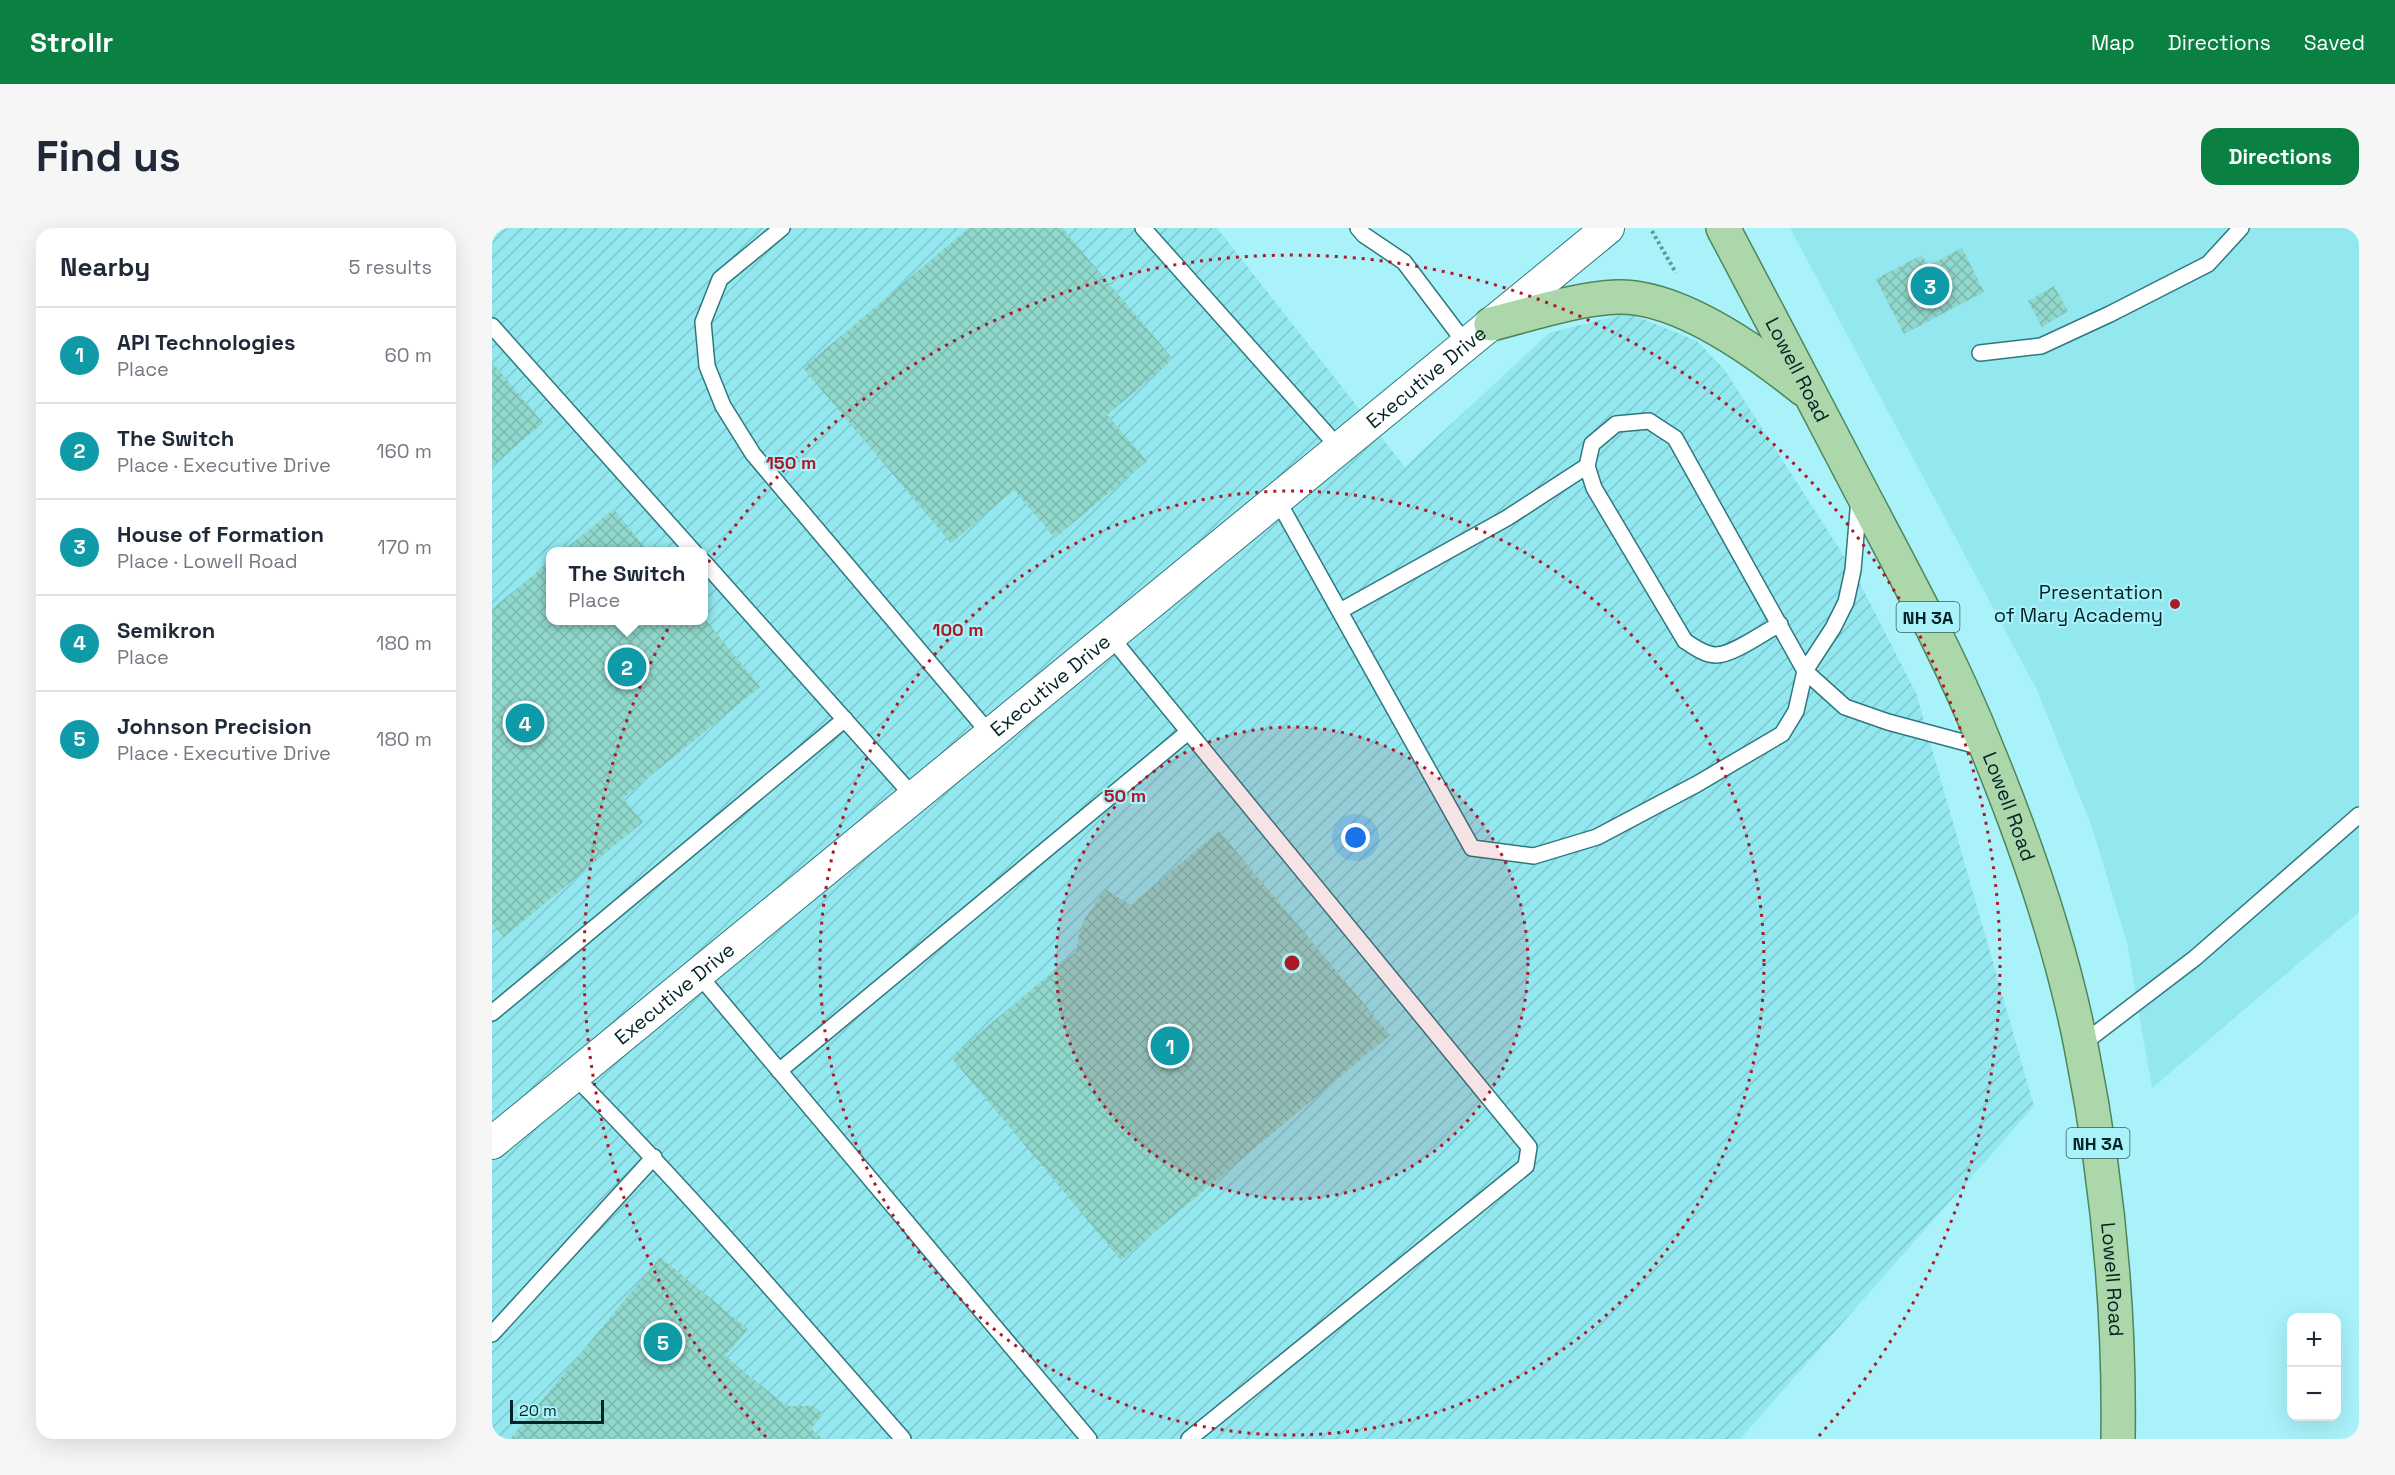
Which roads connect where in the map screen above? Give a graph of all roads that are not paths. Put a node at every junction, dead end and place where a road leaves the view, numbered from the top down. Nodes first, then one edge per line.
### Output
1 (782, 228) edge
2 (1143, 228) edge
3 (1358, 228) edge
4 (1723, 228) edge
5 (2241, 228) edge
6 (1606, 229) edge
7 (1491, 324) junction
8 (492, 326) edge
9 (1466, 344) junction
10 (1980, 353) dead end
11 (1813, 396) junction
12 (1340, 449) junction
13 (1587, 466) junction
14 (1860, 490) junction
15 (1278, 501) junction
16 (690, 547) edge
17 (708, 566) edge
18 (1340, 611) junction
19 (1780, 624) junction
20 (1110, 636) junction
21 (1805, 671) junction
22 (845, 719) junction
23 (1188, 732) junction
24 (990, 734) junction
25 (1988, 749) junction
26 (914, 797) junction
27 (2359, 815) edge
28 (698, 974) junction
29 (492, 1013) edge
30 (2081, 1045) junction
31 (779, 1071) junction
32 (574, 1076) junction
33 (496, 1132) edge
34 (654, 1157) junction
35 (492, 1334) edge
36 (903, 1439) edge
37 (1089, 1439) edge
38 (1189, 1439) edge
39 (2118, 1439) edge

1 - 24 lane
2 - 12 lane
3 - 9 lane
4 - 11 main road, Lowell Road / NH 3A
5 - 10 lane
6 - 7 street, Executive Drive
7 - 9 street, Executive Drive
7 - 11 main road
8 - 16 lane
9 - 12 street, Executive Drive
11 - 14 main road, Lowell Road / NH 3A
12 - 15 street, Executive Drive
13 - 18 lane
13 - 19 lane
13 - 19 lane
14 - 21 lane
14 - 25 main road, Lowell Road / NH 3A
15 - 18 lane
15 - 20 street, Executive Drive
17 - 22 lane
18 - 21 lane
19 - 21 lane
20 - 23 lane
20 - 24 street, Executive Drive
21 - 25 lane
22 - 26 lane
22 - 29 lane
23 - 31 lane
23 - 38 lane
24 - 26 street, Executive Drive
25 - 30 main road, Lowell Road / NH 3A
26 - 28 street, Executive Drive
27 - 30 lane
28 - 31 lane
28 - 32 street, Executive Drive
30 - 39 main road, Lowell Road / NH 3A
31 - 37 lane
32 - 33 street, Executive Drive
32 - 34 lane
34 - 35 lane
34 - 36 lane

